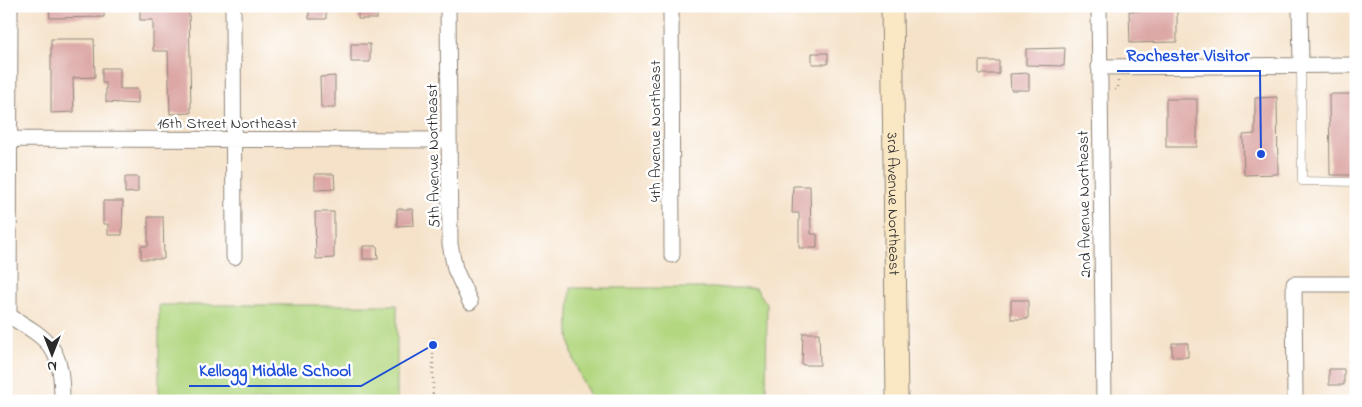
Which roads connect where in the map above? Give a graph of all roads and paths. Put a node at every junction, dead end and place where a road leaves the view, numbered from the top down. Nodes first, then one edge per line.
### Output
1 (10, 6) edge
2 (233, 6) edge
3 (448, 6) edge
4 (671, 6) edge
5 (872, 6) edge
6 (892, 6) edge
7 (1099, 6) edge
8 (1300, 6) edge
9 (872, 11) dead end
10 (1301, 65) junction
11 (1356, 65) edge
12 (1099, 67) junction
13 (8, 139) edge
14 (234, 140) junction
15 (448, 140) junction
16 (1356, 182) edge
17 (672, 255) dead end
18 (234, 257) dead end
19 (1356, 284) edge
20 (470, 302) dead end
21 (7, 318) edge
22 (433, 338) dead end
23 (62, 401) edge
24 (433, 401) edge
25 (897, 401) edge
26 (1104, 401) edge
27 (1295, 401) edge

1 - 13 street
2 - 14 street
3 - 15 street, 5th Avenue Northeast
4 - 17 street, 4th Avenue Northeast
5 - 9 path
6 - 25 street, 3rd Avenue Northeast
7 - 12 street, 2nd Avenue Northeast
8 - 10 street
10 - 11 street
10 - 12 street
10 - 16 lane
12 - 26 street, 2nd Avenue Northeast
13 - 14 street, 16th Street Northeast
13 - 21 street
14 - 15 street, 16th Street Northeast
14 - 18 street
15 - 20 street, 5th Avenue Northeast
19 - 27 street
21 - 23 street
22 - 24 path

